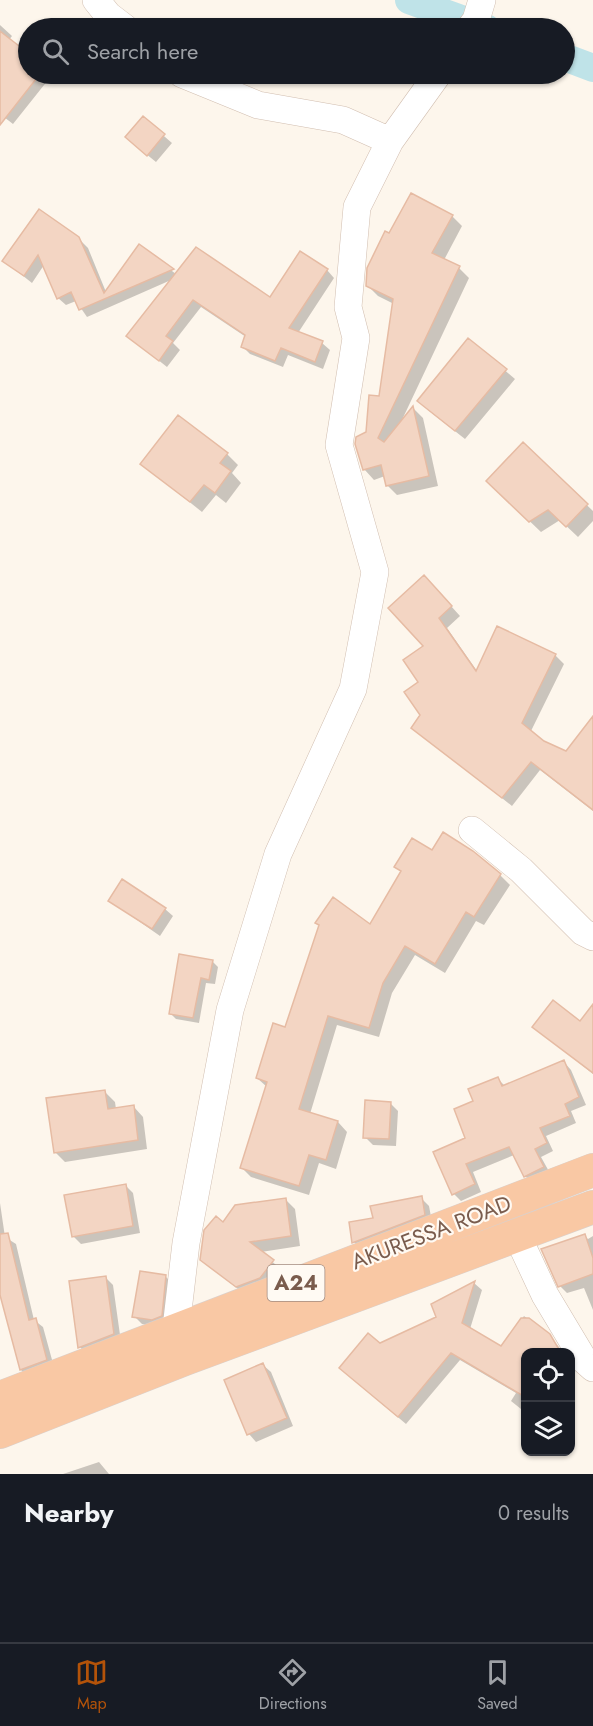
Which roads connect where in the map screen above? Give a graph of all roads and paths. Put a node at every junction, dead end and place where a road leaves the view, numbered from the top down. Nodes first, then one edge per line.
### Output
1 (96, 0) edge
2 (482, 0) edge
3 (115, 18) edge
4 (477, 18) edge
5 (207, 84) edge
6 (431, 84) edge
7 (390, 141) junction
8 (472, 830) dead end
9 (593, 937) edge
10 (593, 1170) edge
11 (593, 1207) edge
12 (517, 1235) junction
13 (176, 1328) junction
14 (185, 1359) junction
15 (593, 1368) edge
16 (0, 1398) edge
17 (0, 1432) edge

1 - 3 street
2 - 4 street
5 - 7 street
6 - 7 street
7 - 13 street
8 - 9 street
10 - 13 highway, AKURESSA ROAD / A24
11 - 12 highway, AKURESSA ROAD / A24
12 - 14 highway, AKURESSA ROAD / A24
12 - 15 street
13 - 14 street
13 - 16 highway, AKURESSA ROAD / A24
14 - 17 highway, AKURESSA ROAD / A24

